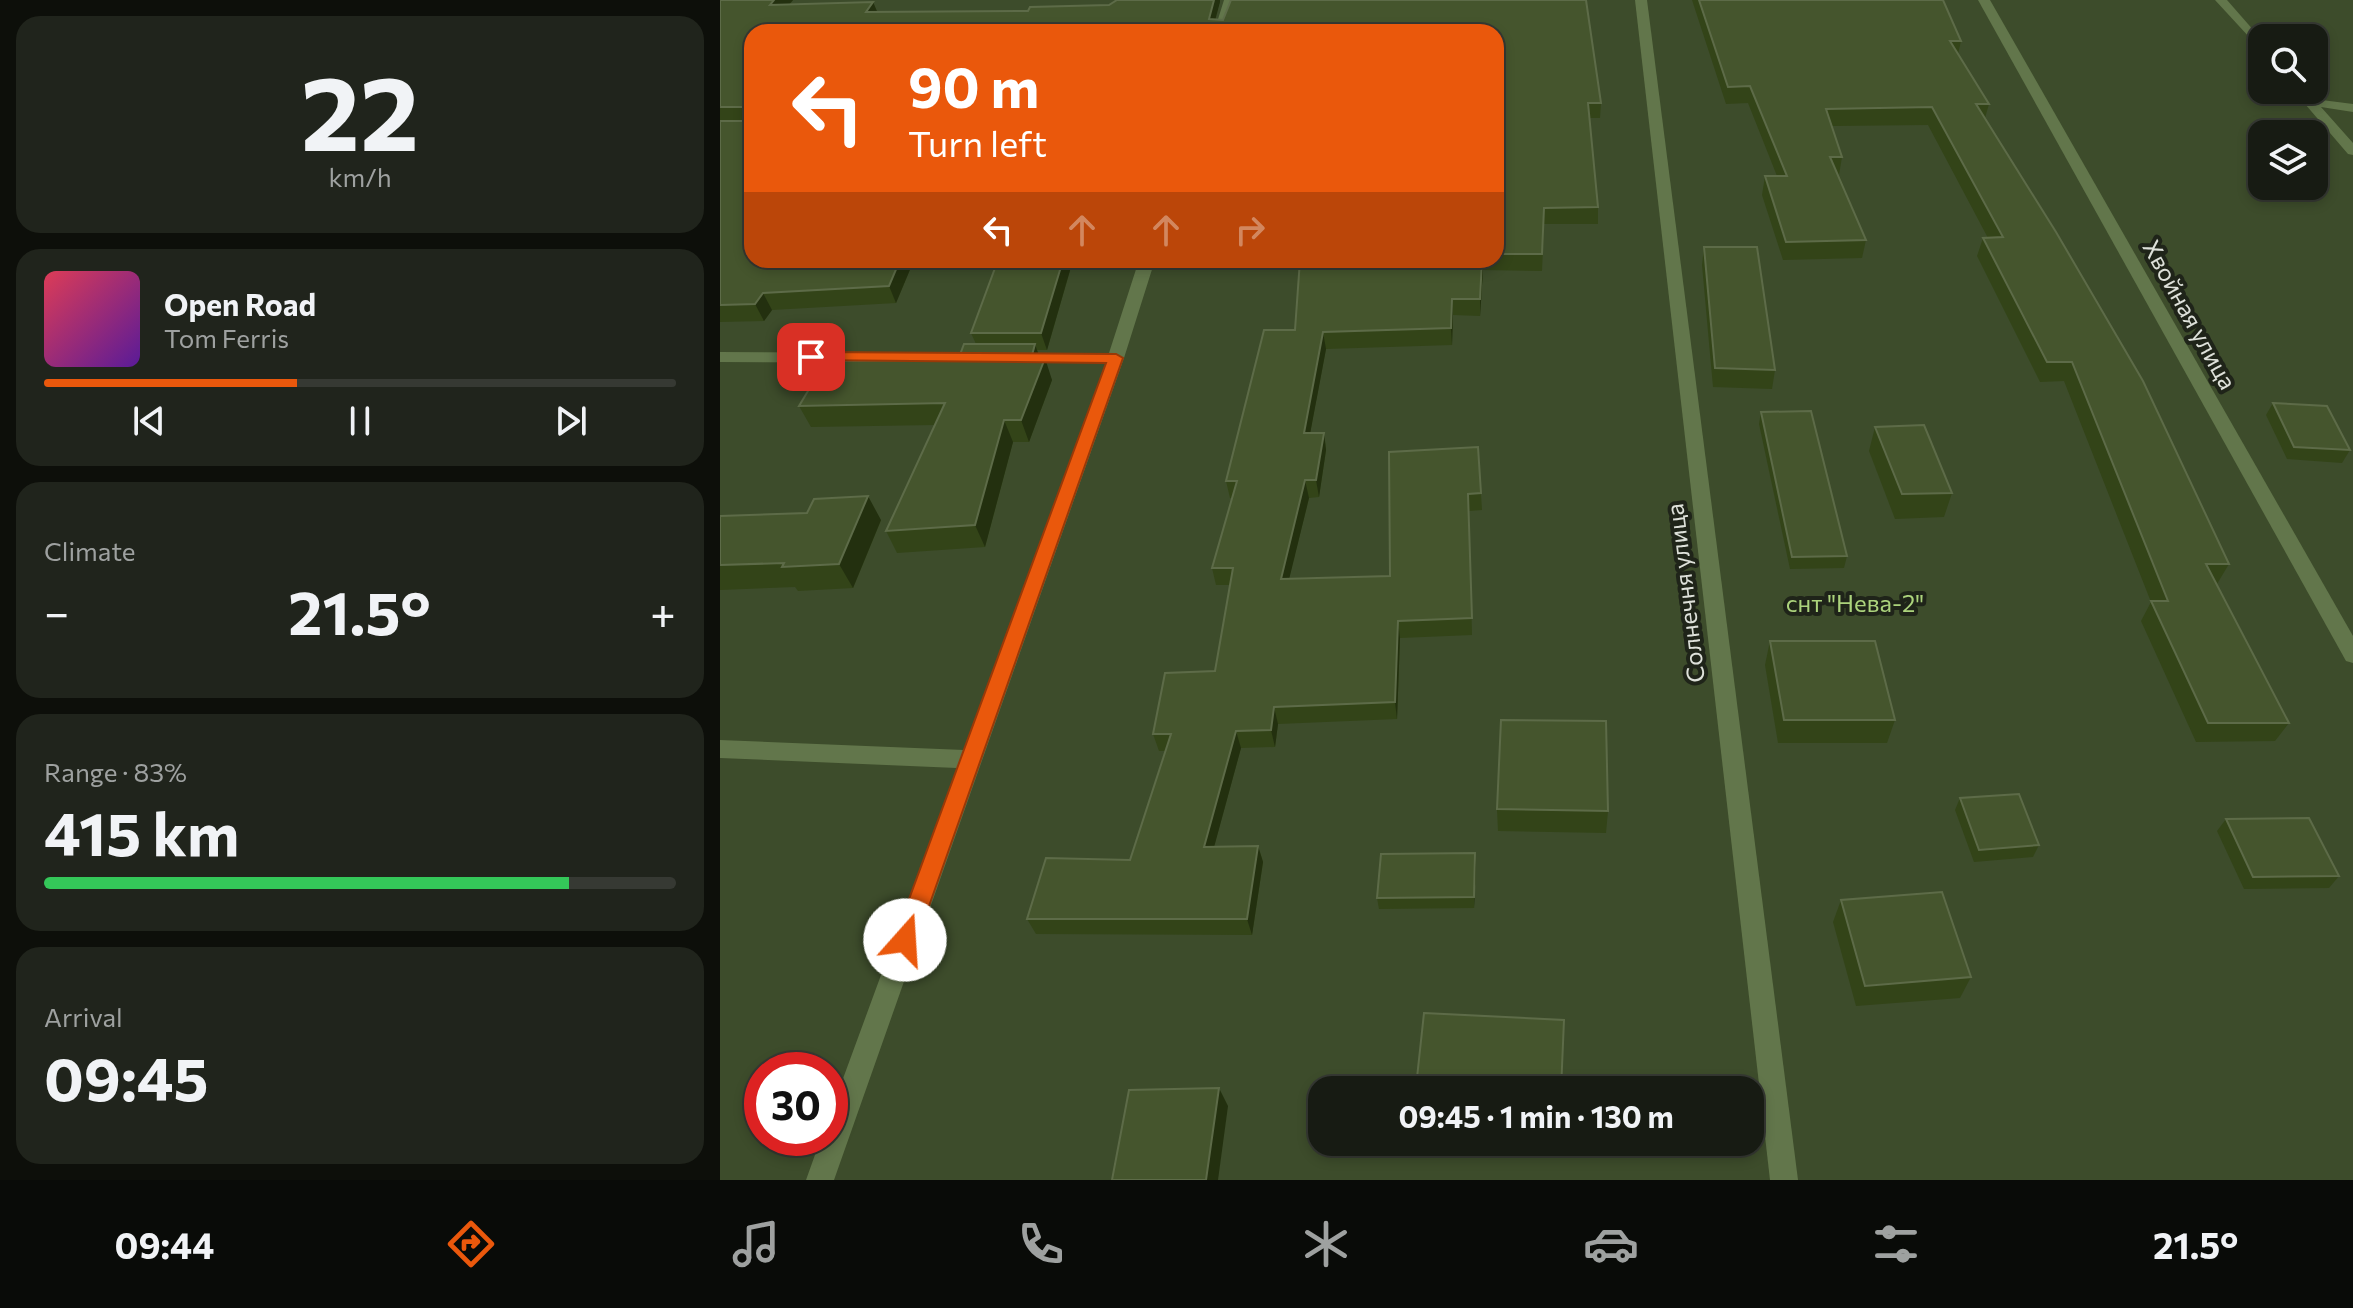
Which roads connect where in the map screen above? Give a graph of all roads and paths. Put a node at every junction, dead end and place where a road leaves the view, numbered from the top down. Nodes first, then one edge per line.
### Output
1 (1230, 0) edge
2 (1641, 0) edge
3 (1984, 0) edge
4 (2221, 0) edge
5 (1222, 24) edge
6 (2248, 31) edge
7 (2312, 104) edge
8 (2324, 104) edge
9 (2353, 108) edge
10 (2353, 151) edge
11 (1144, 268) edge
12 (720, 357) edge
13 (1116, 358) junction
14 (2353, 655) edge
15 (720, 749) edge
16 (969, 759) junction
17 (820, 1180) edge
18 (1784, 1180) edge

1 - 5 street
2 - 18 street, Солнечня улица
3 - 14 street, Хвойная улица
4 - 6 street
7 - 10 street
8 - 9 street
11 - 13 street
12 - 13 street
13 - 16 street
15 - 16 street
16 - 17 street

